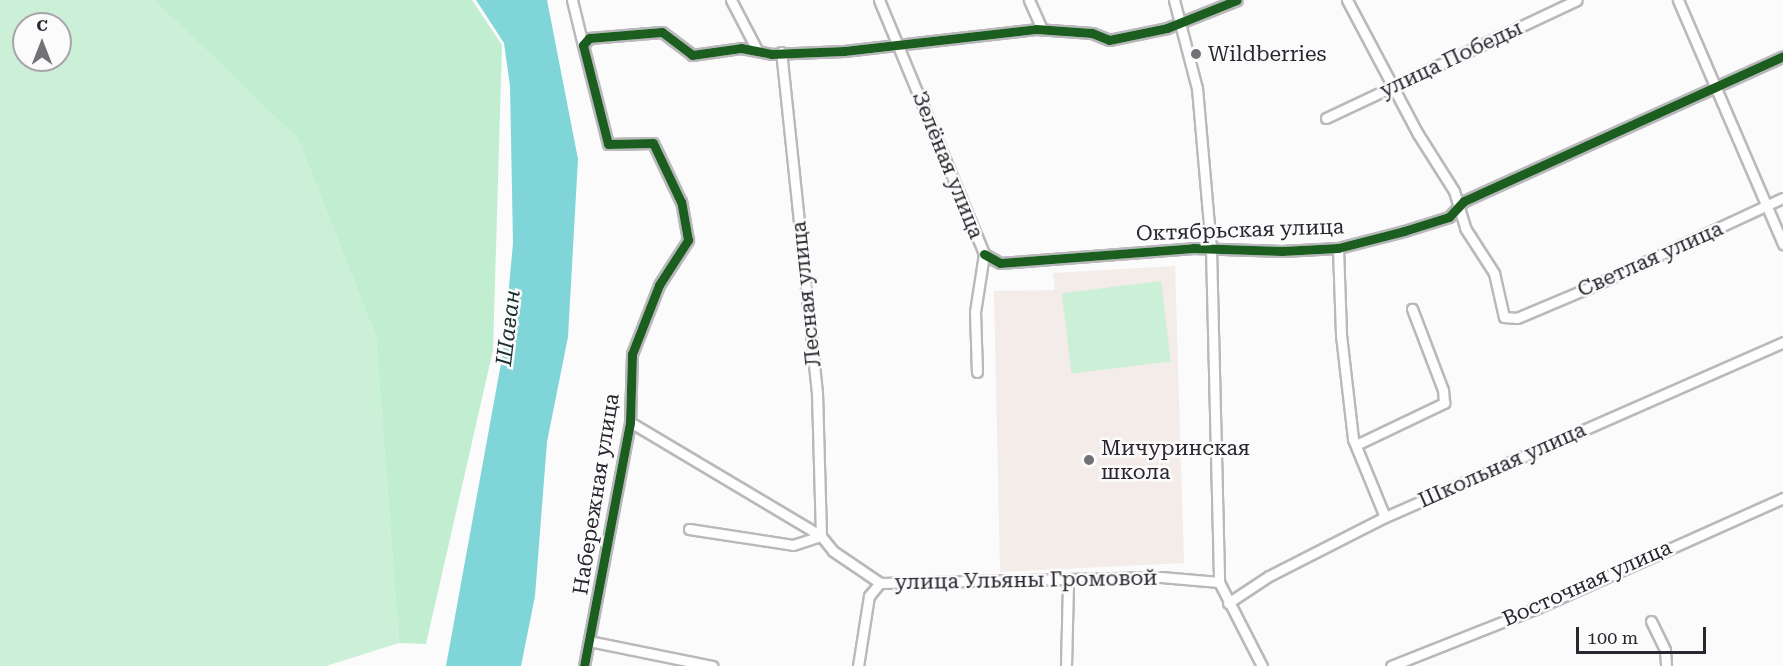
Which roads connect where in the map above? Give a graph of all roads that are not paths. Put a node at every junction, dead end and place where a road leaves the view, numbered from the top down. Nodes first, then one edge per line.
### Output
1 (572, 0) edge
2 (730, 0) edge
3 (879, 0) edge
4 (1029, 0) edge
5 (1174, 0) edge
6 (1237, 0) edge
7 (1347, 0) edge
8 (1577, 0) edge
9 (1678, 0) edge
10 (1182, 23) junction
11 (1042, 29) junction
12 (586, 41) junction
13 (898, 46) junction
14 (757, 50) junction
15 (781, 52) junction
16 (1783, 56) edge
17 (1394, 85) junction
18 (1713, 87) junction
19 (1326, 118) dead end
20 (1783, 198) edge
21 (1766, 205) junction
22 (1459, 206) junction
23 (1783, 244) edge
24 (1338, 248) junction
25 (1211, 249) junction
26 (984, 254) junction
27 (1413, 309) dead end
28 (1783, 342) edge
29 (978, 372) dead end
30 (630, 422) junction
31 (1356, 446) junction
32 (1783, 498) edge
33 (1385, 517) junction
34 (689, 529) dead end
35 (821, 536) junction
36 (1068, 582) junction
37 (1219, 582) junction
38 (880, 583) junction
39 (1228, 603) junction
40 (1651, 621) dead end
41 (590, 641) junction
42 (584, 666) edge
43 (712, 666) edge
44 (858, 666) edge
45 (1066, 666) edge
46 (1263, 666) edge
47 (1391, 666) edge
48 (1666, 666) edge

1 - 12 street, Набережная улица
2 - 14 street
3 - 13 street, Зелёная улица
4 - 11 street
5 - 10 street
6 - 10 street
7 - 17 street
8 - 17 street, улица Победы
9 - 18 street
10 - 11 street
10 - 25 street
11 - 13 street
12 - 14 street
12 - 30 street, Набережная улица
13 - 15 street
13 - 26 street, Зелёная улица
14 - 15 street
15 - 35 street, Лесная улица
16 - 18 street, Октябрьская улица
17 - 19 street, улица Победы
17 - 22 street
18 - 21 street
18 - 22 street, Октябрьская улица
20 - 21 street, Светлая улица
21 - 22 street, Светлая улица
21 - 23 street
22 - 24 street, Октябрьская улица
24 - 25 street, Октябрьская улица
24 - 31 street
25 - 26 street, Октябрьская улица
25 - 37 street
26 - 29 street, Зелёная улица
27 - 31 street
28 - 33 street, Школьная улица
30 - 35 street, улица Ульяны Громовой
30 - 41 street, Набережная улица
31 - 33 street
32 - 47 street, Восточная улица
33 - 39 street, Школьная улица
34 - 35 street
35 - 38 street, улица Ульяны Громовой
36 - 37 street, улица Ульяны Громовой
36 - 38 street, улица Ульяны Громовой
36 - 45 street
37 - 39 street
38 - 44 street
39 - 46 street
40 - 48 street
41 - 42 street, Набережная улица
41 - 43 street

